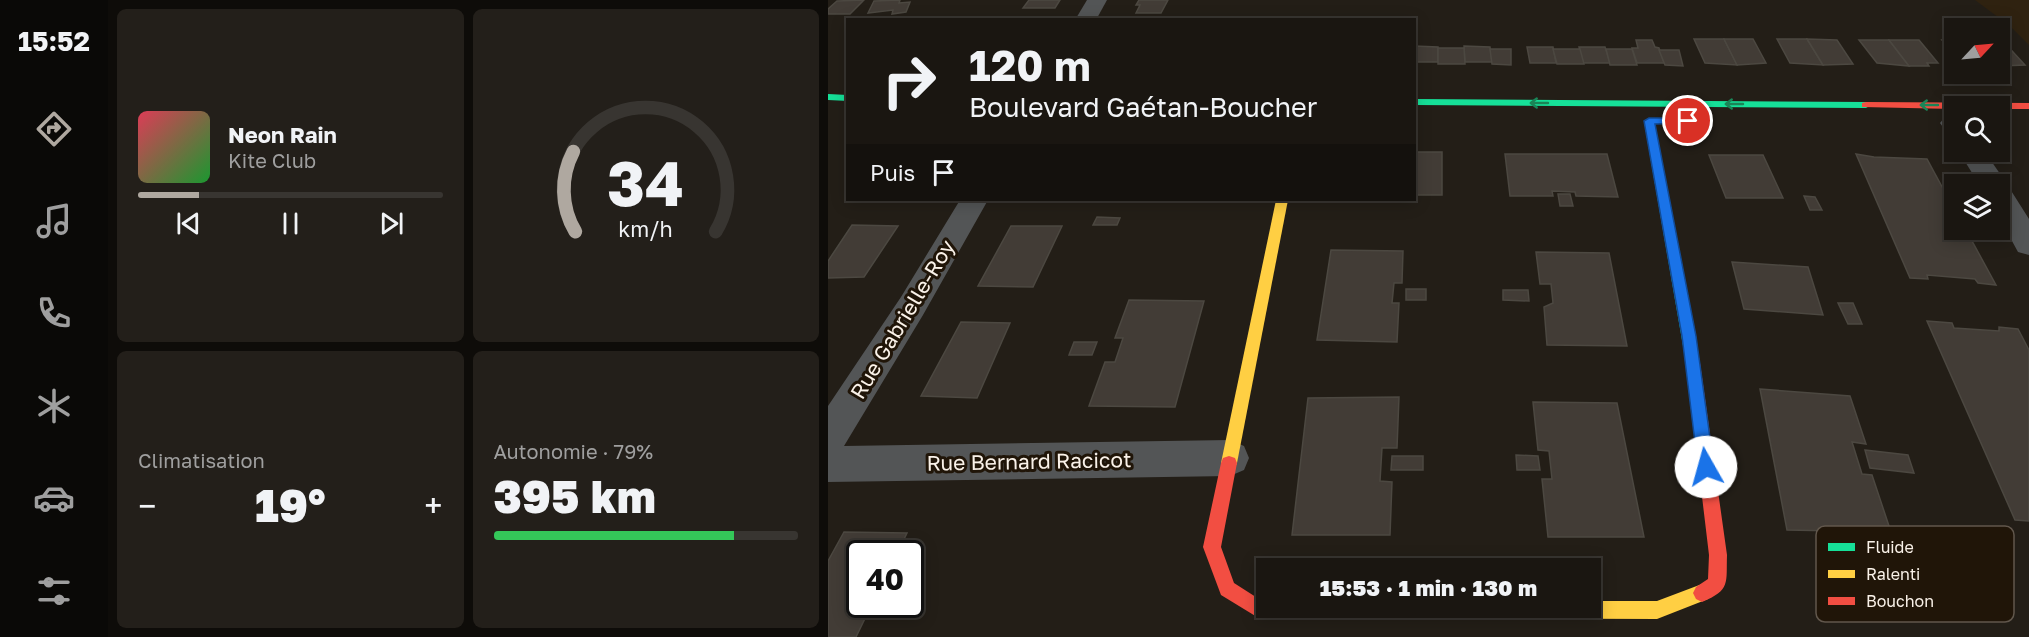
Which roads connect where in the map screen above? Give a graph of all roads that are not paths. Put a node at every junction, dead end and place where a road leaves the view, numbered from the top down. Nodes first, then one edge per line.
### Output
1 (1097, 0) edge
2 (1086, 18) edge
3 (828, 97) edge
4 (846, 98) edge
5 (1416, 102) edge
6 (2029, 106) edge
7 (1649, 121) dead end
8 (973, 201) edge
9 (1282, 201) edge
10 (2010, 211) edge
11 (2028, 239) edge
12 (828, 438) edge
13 (1230, 458) junction
14 (828, 464) edge

1 - 2 street
3 - 4 street
6 -> 5 street
7 - 13 street
8 - 12 street, Rue Gabrielle-Roy
9 - 13 street
10 - 11 street
13 - 14 street, Rue Bernard Racicot

